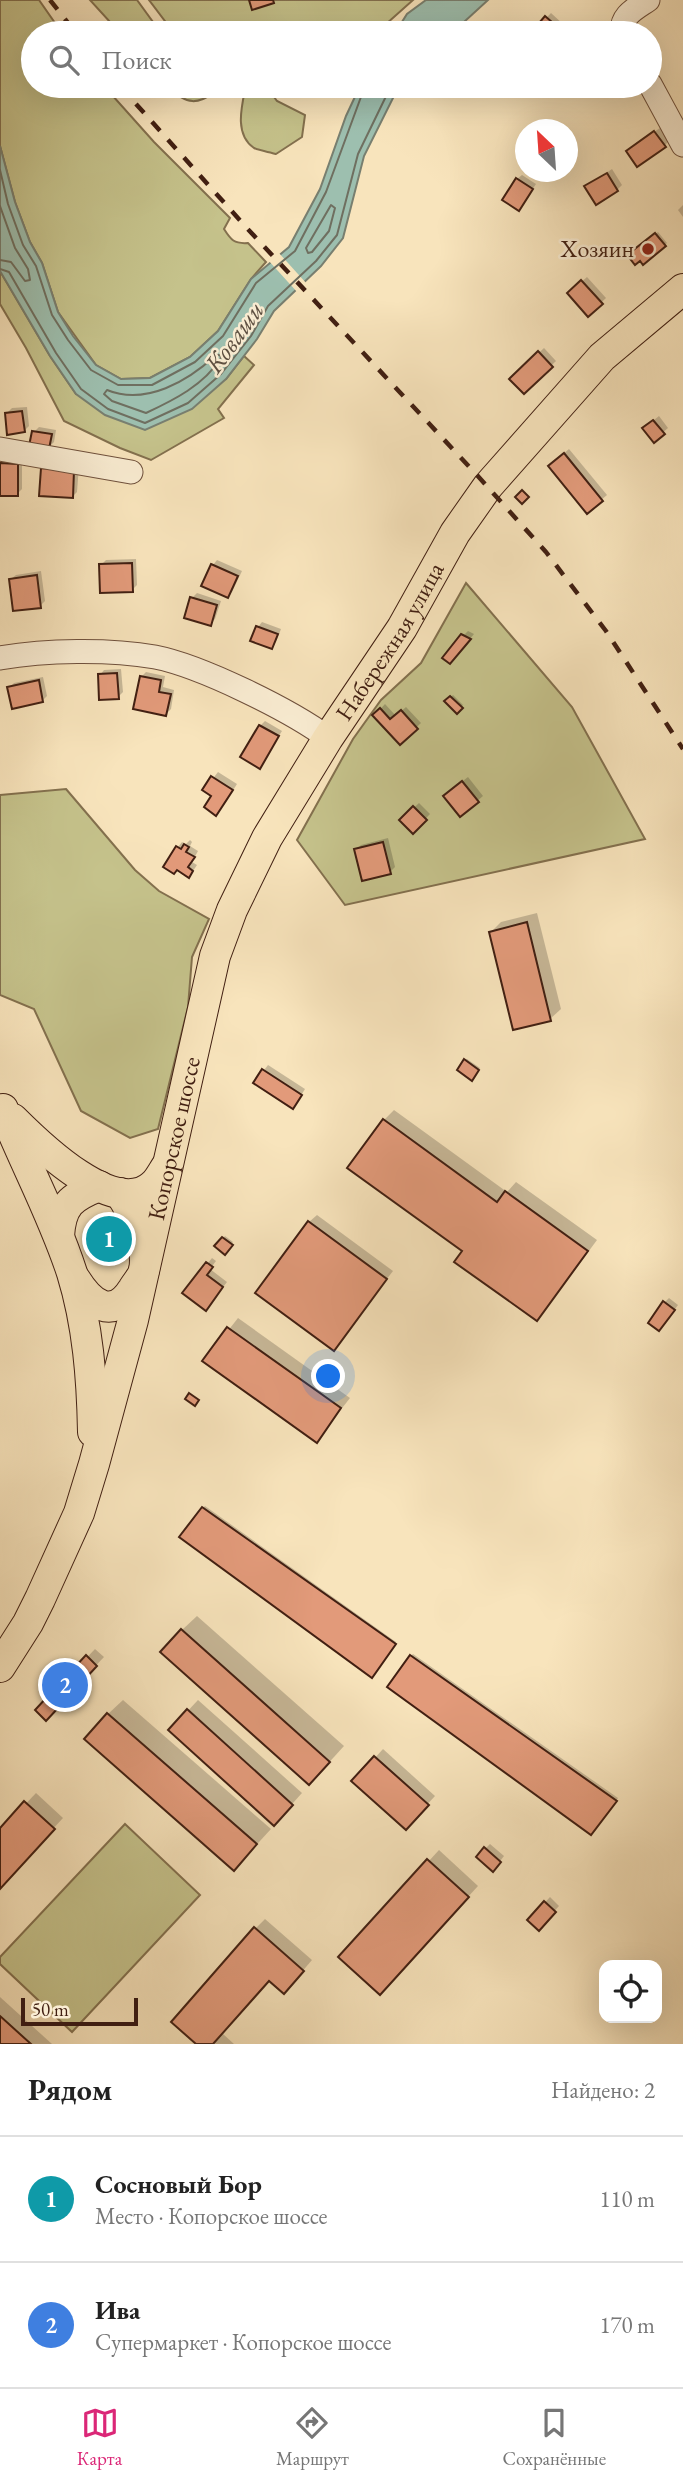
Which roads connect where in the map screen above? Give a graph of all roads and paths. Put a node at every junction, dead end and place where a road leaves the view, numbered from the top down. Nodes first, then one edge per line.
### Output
1 (648, 0) edge
2 (623, 21) edge
3 (658, 98) edge
4 (683, 145) edge
5 (683, 289) edge
6 (0, 449) edge
7 (131, 472) dead end
8 (0, 658) edge
9 (328, 738) junction
10 (1, 1107) edge
11 (166, 1167) junction
12 (109, 1190) junction
13 (59, 1236) junction
14 (144, 1271) junction
15 (72, 1275) junction
16 (94, 1464) junction
17 (0, 1667) edge

1 - 2 street
3 - 4 street
5 - 9 main road, Набережная улица
6 - 7 street
8 - 9 street, Набережная улица
9 - 11 main road, Копорское шоссе
10 - 12 main road
10 - 13 main road
11 - 12 main road
11 - 14 main road, Копорское шоссе
12 - 13 main road
12 - 14 main road
13 - 15 main road
14 - 15 main road
14 - 16 main road, Копорское шоссе
15 - 16 main road
16 - 17 main road, Копорское шоссе

